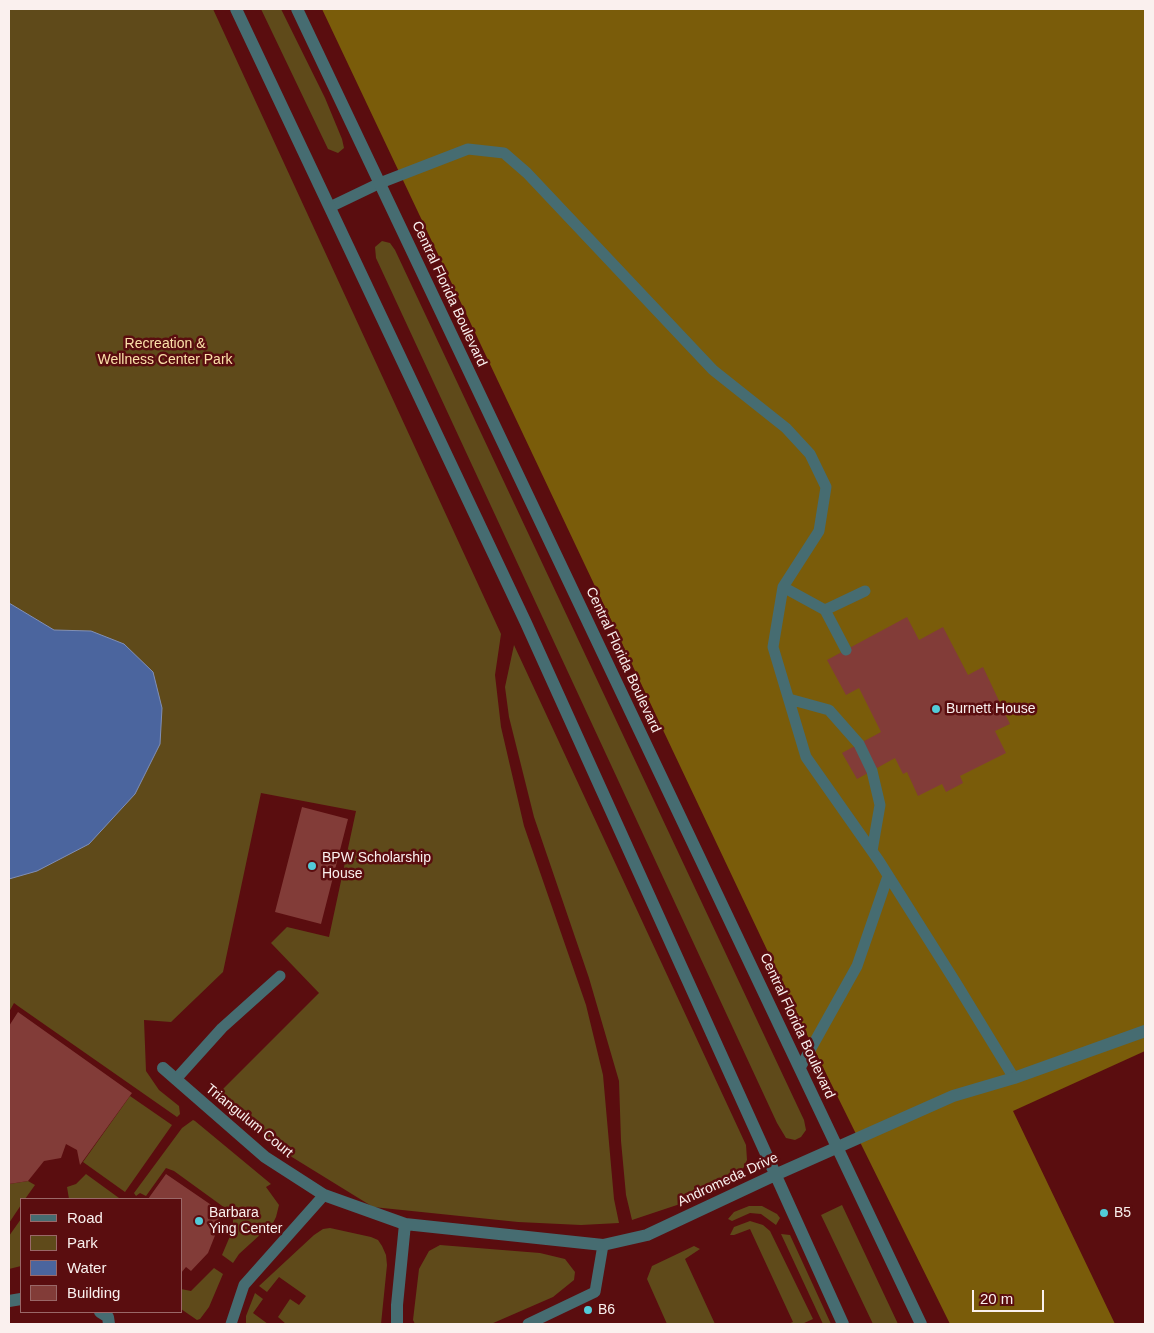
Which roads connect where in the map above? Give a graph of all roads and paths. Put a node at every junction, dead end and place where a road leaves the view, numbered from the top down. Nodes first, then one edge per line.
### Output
1 (236, 9) edge
2 (298, 9) edge
3 (380, 183) junction
4 (330, 206) junction
5 (783, 587) junction
6 (865, 591) dead end
7 (825, 610) junction
8 (846, 650) dead end
9 (789, 699) junction
10 (872, 851) junction
11 (888, 876) junction
12 (280, 976) dead end
13 (1145, 1031) edge
14 (162, 1068) dead end
15 (800, 1068) junction
16 (1014, 1078) junction
17 (176, 1079) junction
18 (838, 1148) junction
19 (775, 1175) junction
20 (324, 1196) junction
21 (405, 1224) junction
22 (603, 1245) junction
23 (102, 1313) edge
24 (109, 1324) edge
25 (231, 1324) edge
26 (397, 1324) edge
27 (528, 1324) edge
28 (843, 1324) edge
29 (922, 1324) edge

1 - 4 street
2 - 3 street, Central Florida Boulevard
3 - 4 lane
3 - 5 lane
3 - 15 street, Central Florida Boulevard
4 - 19 street
5 - 7 lane
5 - 9 lane
6 - 7 lane
7 - 8 lane
9 - 10 lane
9 - 10 lane
10 - 11 lane
11 - 15 lane
11 - 16 lane
12 - 17 lane
13 - 16 street, Andromeda Drive
14 - 17 street, Triangulum Court
15 - 18 street, Central Florida Boulevard
16 - 18 street, Andromeda Drive
17 - 20 street, Triangulum Court
18 - 19 street, Andromeda Drive
18 - 29 street, Central Florida Boulevard
19 - 22 street, Andromeda Drive
19 - 28 street
20 - 21 street, Triangulum Court
20 - 25 lane
21 - 22 street, Andromeda Drive
21 - 26 street
22 - 27 lane
23 - 24 street

